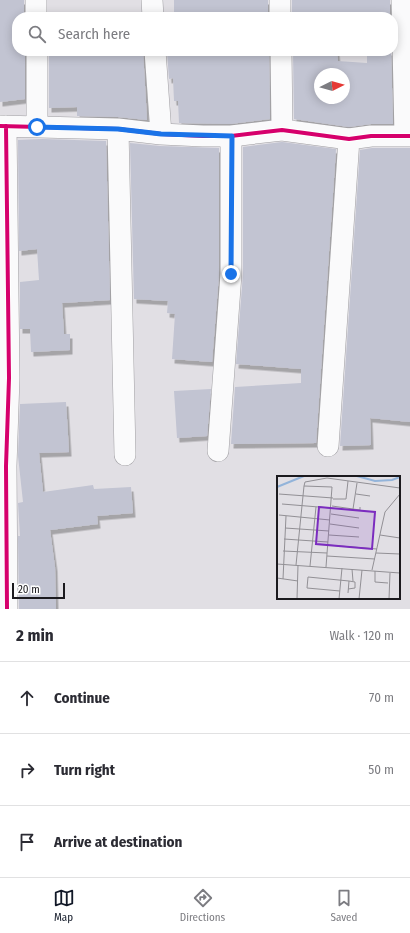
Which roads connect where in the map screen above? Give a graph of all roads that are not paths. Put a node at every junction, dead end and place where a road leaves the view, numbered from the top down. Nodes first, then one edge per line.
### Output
1 (36, 0) edge
2 (152, 0) edge
3 (280, 0) edge
4 (402, 0) edge
5 (36, 12) edge
6 (153, 12) edge
7 (280, 12) edge
8 (37, 56) edge
9 (155, 56) edge
10 (281, 56) edge
11 (3, 126) edge
12 (37, 127) junction
13 (118, 129) junction
14 (282, 130) junction
15 (161, 134) junction
16 (232, 136) junction
17 (408, 136) edge
18 (349, 139) junction
19 (328, 446) dead end
20 (218, 450) dead end
21 (125, 455) dead end
22 (7, 609) edge

1 - 5 street
2 - 6 street
3 - 7 street
4 - 17 street
8 - 12 street
9 - 15 street
10 - 14 street
11 - 12 street
11 - 22 street
12 - 13 street
13 - 15 street
13 - 21 street
14 - 16 street
14 - 18 street
15 - 16 street
16 - 20 street
17 - 18 street
18 - 19 street

